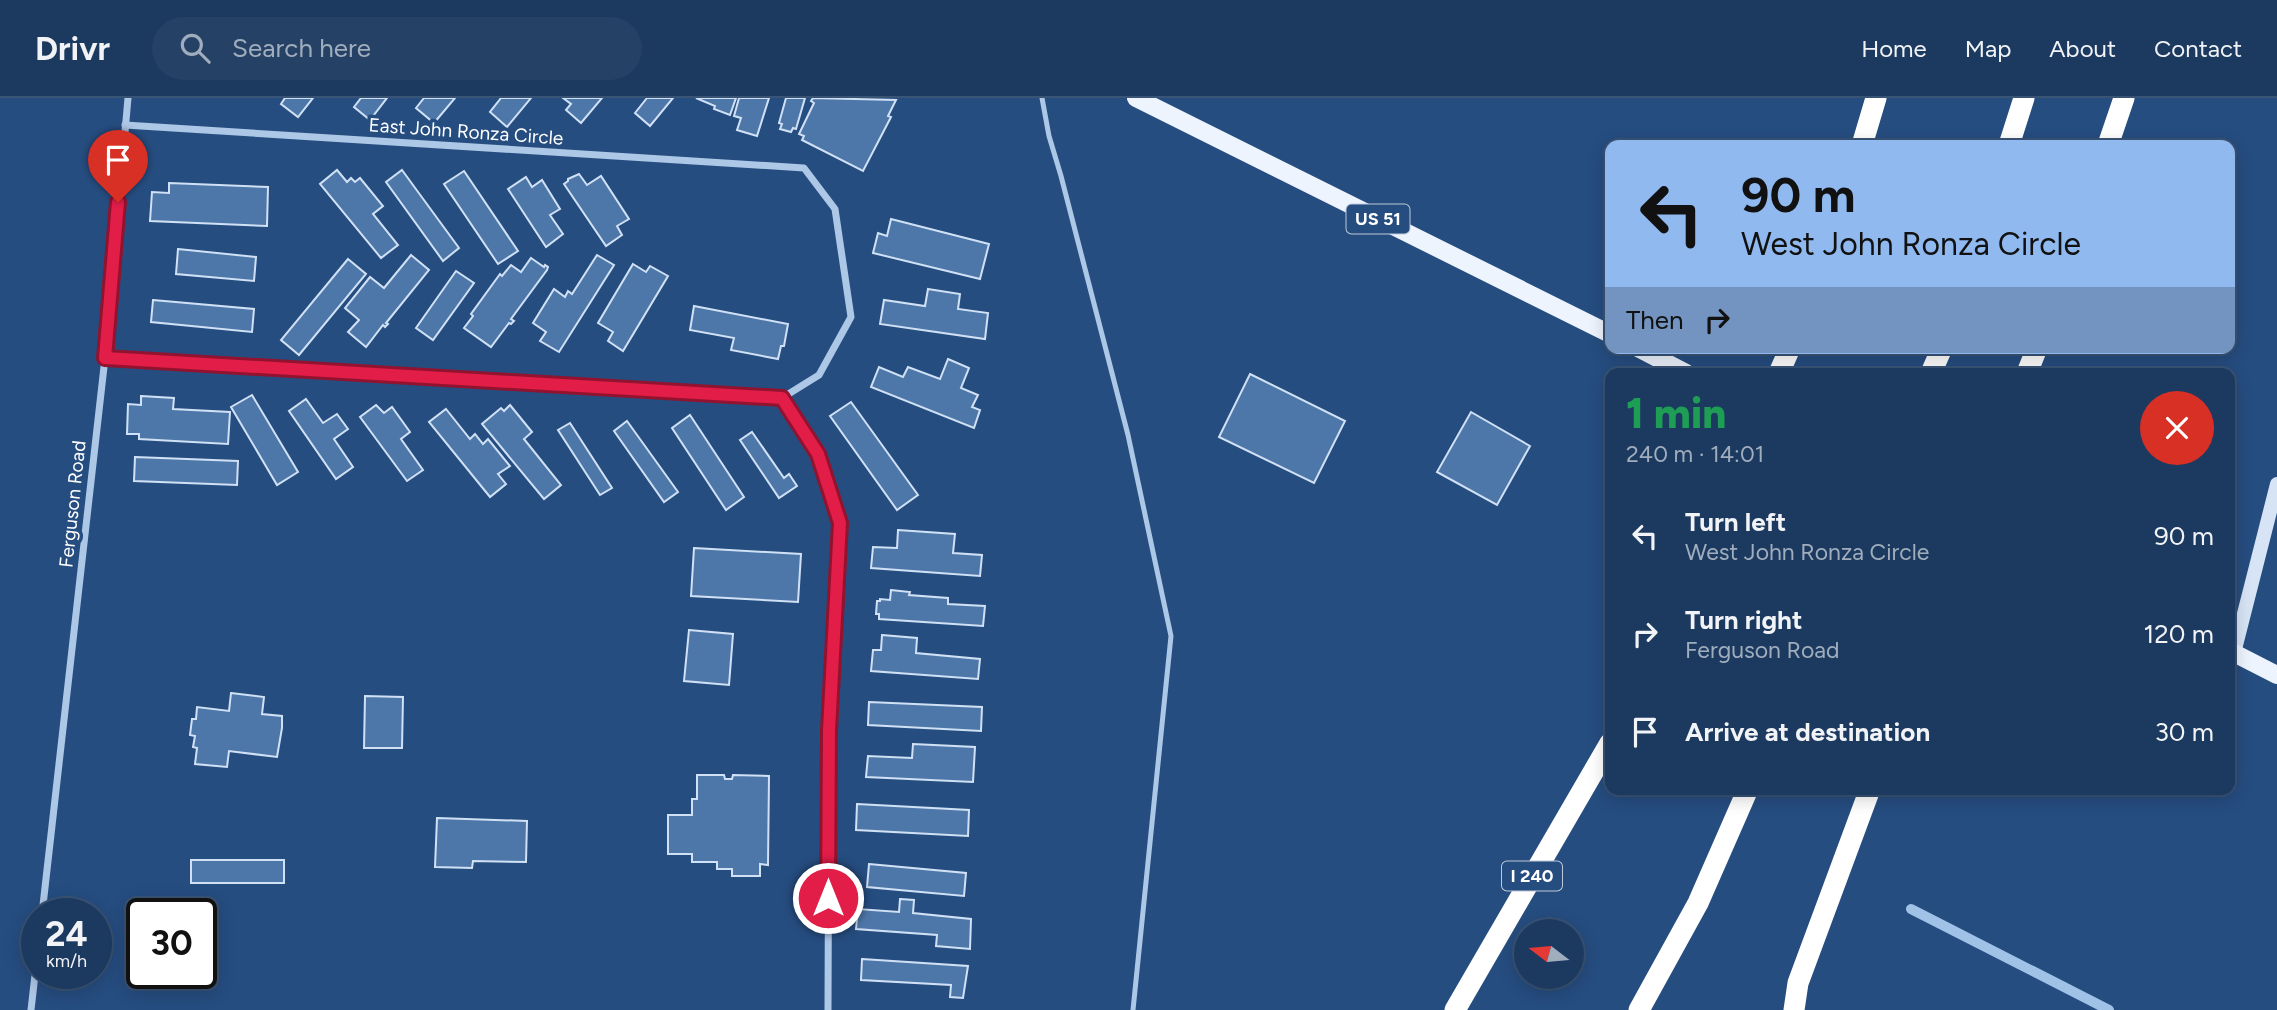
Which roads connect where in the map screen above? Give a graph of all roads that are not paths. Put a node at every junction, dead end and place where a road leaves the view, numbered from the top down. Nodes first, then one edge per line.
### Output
1 (128, 98) edge
2 (1042, 98) edge
3 (1876, 98) edge
4 (2024, 98) edge
5 (2124, 98) edge
6 (1143, 100) edge
7 (125, 125) junction
8 (1863, 140) edge
9 (2011, 140) edge
10 (2110, 140) edge
11 (1605, 331) edge
12 (1650, 354) edge
13 (105, 358) junction
14 (1677, 368) edge
15 (782, 398) junction
16 (2277, 484) edge
17 (2235, 641) edge
18 (2235, 654) edge
19 (2277, 675) edge
20 (1605, 752) edge
21 (1745, 795) edge
22 (1868, 795) edge
23 (44, 898) edge
24 (33, 989) edge
25 (31, 1010) edge
26 (828, 1010) edge
27 (1133, 1010) edge
28 (1455, 1010) edge
29 (1639, 1010) edge
30 (1794, 1010) edge

1 - 7 street, Ferguson Road
2 - 27 lane
3 - 8 highway
4 - 9 highway
5 - 10 highway
6 - 11 main road, US 51
7 - 13 street, Ferguson Road
7 - 15 street, East John Ronza Circle
12 - 14 main road
13 - 15 street
13 - 23 street, Ferguson Road
15 - 26 street
16 - 17 street
18 - 19 main road
20 - 28 highway, I 240
21 - 29 highway
22 - 30 highway
24 - 25 street

